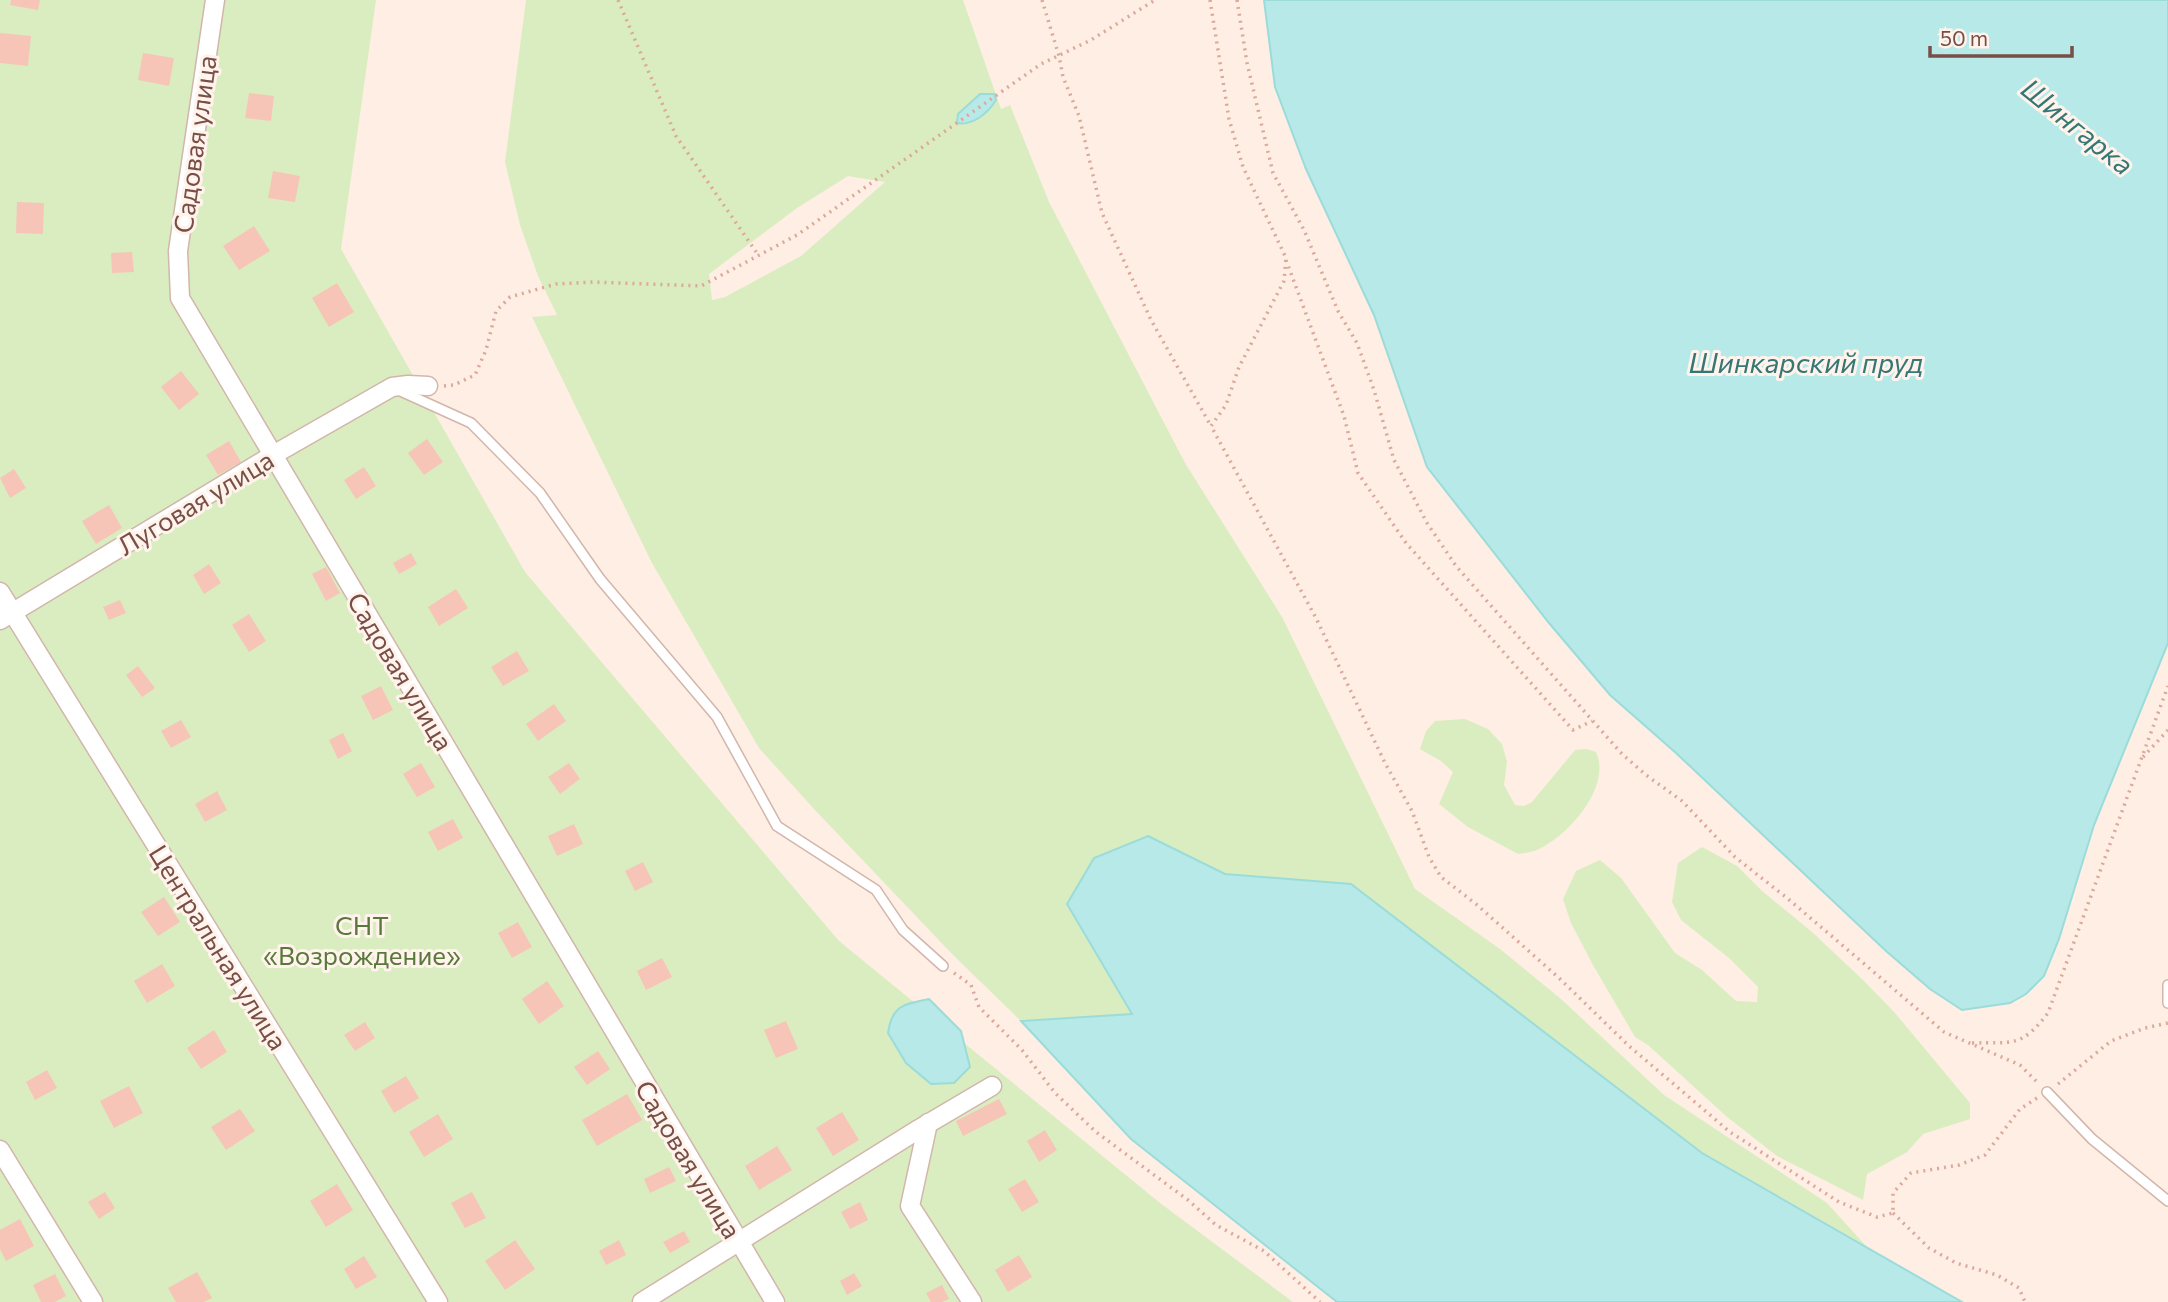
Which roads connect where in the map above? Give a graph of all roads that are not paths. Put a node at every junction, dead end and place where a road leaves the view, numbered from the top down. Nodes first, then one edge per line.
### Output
1 (215, 0) edge
2 (428, 386) road end
3 (391, 387) junction
4 (273, 455) junction
5 (0, 592) edge
6 (6, 616) edge
7 (943, 966) road end
8 (2168, 985) edge
9 (2168, 1003) edge
10 (992, 1086) dead end
11 (2047, 1092) road end
12 (923, 1126) junction
13 (0, 1150) edge
14 (2168, 1201) edge
15 (738, 1241) junction
16 (93, 1302) edge
17 (438, 1302) edge
18 (642, 1302) edge
19 (775, 1302) edge
20 (972, 1302) edge

1 - 4 street, Садовая улица
2 - 3 street
3 - 4 street, Луговая улица
3 - 7 lane
4 - 6 street, Луговая улица
4 - 15 street, Садовая улица
5 - 6 street, Центральная улица
6 - 17 street, Центральная улица
8 - 9 lane
10 - 12 street
11 - 14 lane
12 - 15 street
12 - 20 street
13 - 16 street
15 - 18 street
15 - 19 street, Садовая улица

